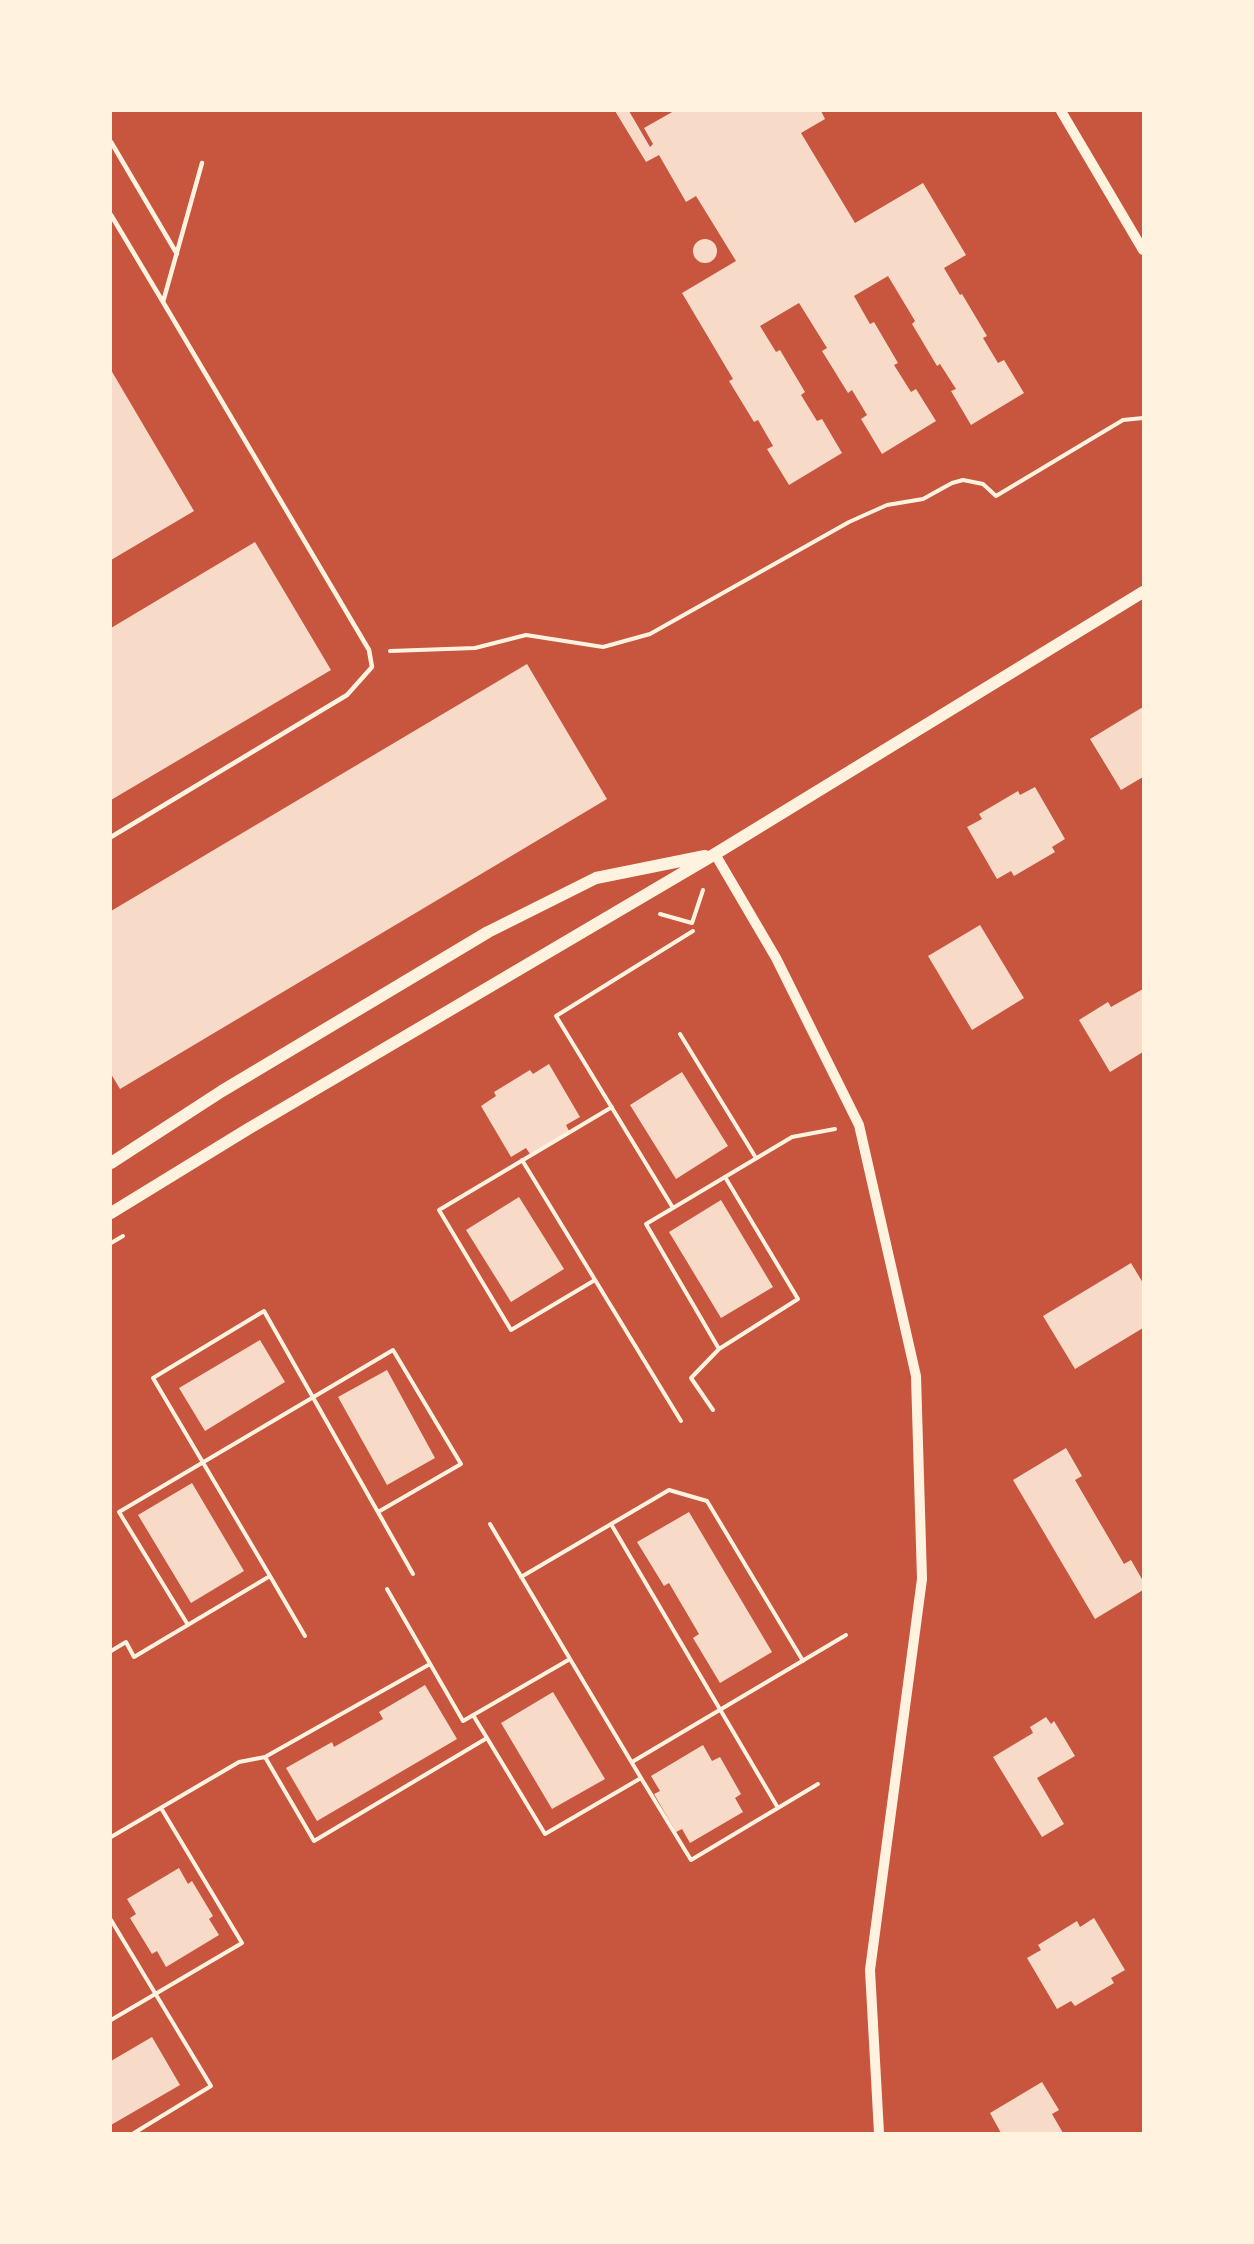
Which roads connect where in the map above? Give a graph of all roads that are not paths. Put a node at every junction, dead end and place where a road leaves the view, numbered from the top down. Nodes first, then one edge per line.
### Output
1 (1061, 111) edge
2 (111, 142) edge
3 (202, 163) dead end
4 (111, 214) edge
5 (1143, 250) edge
6 (177, 254) junction
7 (163, 302) junction
8 (1143, 592) edge
9 (111, 837) edge
10 (715, 854) junction
11 (111, 1162) edge
12 (111, 1213) edge
13 (879, 2133) edge

1 - 5 street
2 - 6 lane
3 - 6 lane
4 - 7 lane
6 - 7 lane
7 - 9 lane
8 - 10 main road
10 - 11 main road
10 - 12 main road
10 - 13 street

